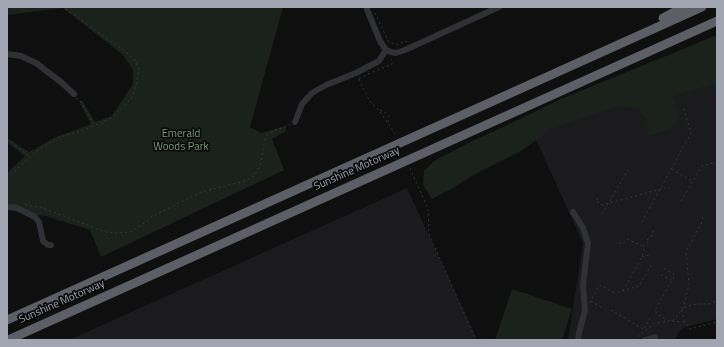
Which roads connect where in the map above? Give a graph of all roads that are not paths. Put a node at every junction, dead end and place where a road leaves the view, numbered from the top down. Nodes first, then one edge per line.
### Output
1 (366, 7) edge
2 (499, 7) edge
3 (684, 7) edge
4 (702, 7) edge
5 (717, 21) edge
6 (654, 28) junction
7 (386, 50) junction
8 (7, 54) edge
9 (74, 94) road end
10 (295, 122) road end
11 (7, 208) edge
12 (573, 212) dead end
13 (51, 245) dead end
14 (7, 320) edge
15 (656, 337) dead end
16 (8, 340) edge
17 (578, 340) edge
18 (645, 340) edge

1 - 7 street
2 - 7 street
3 - 6 highway
4 - 6 highway, Sunshine Motorway
5 - 16 highway, Sunshine Motorway
6 - 14 highway, Sunshine Motorway
7 - 10 street
8 - 9 street
11 - 13 street
12 - 17 street
15 - 18 street

